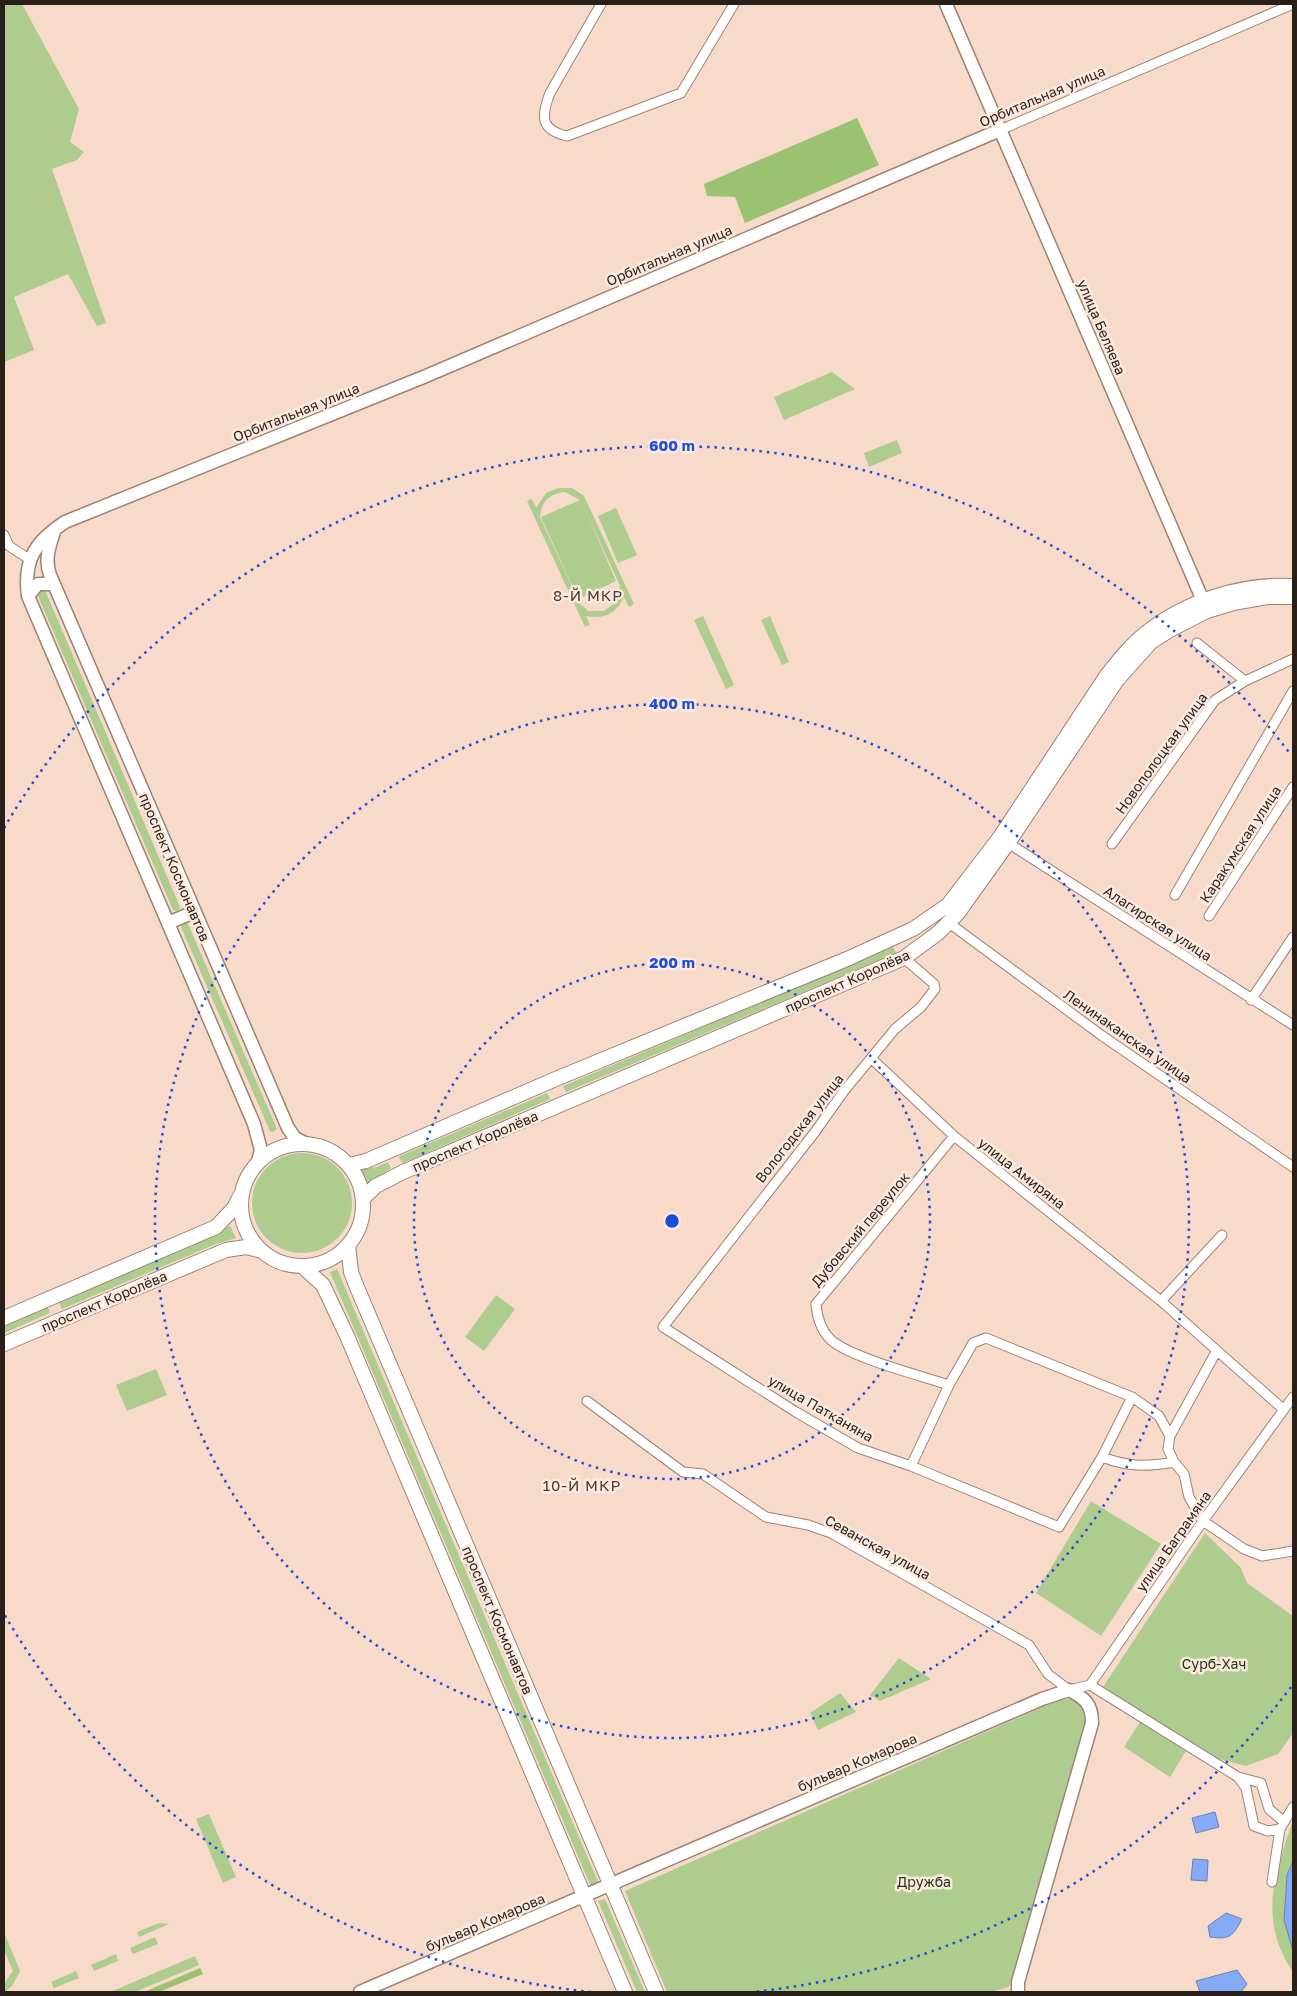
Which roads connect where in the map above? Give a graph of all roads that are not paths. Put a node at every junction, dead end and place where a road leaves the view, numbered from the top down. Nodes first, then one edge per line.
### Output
1 (601, 4) edge
2 (734, 4) edge
3 (946, 4) edge
4 (956, 4) edge
5 (1293, 4) edge
6 (958, 32) junction
7 (1000, 130) junction
8 (56, 528) junction
9 (4, 535) edge
10 (29, 559) junction
11 (54, 584) junction
12 (1293, 586) edge
13 (1266, 592) junction
14 (28, 596) junction
15 (1293, 597) edge
16 (1205, 606) junction
17 (1197, 643) dead end
18 (1293, 659) edge
19 (1245, 681) junction
20 (1293, 691) edge
21 (1293, 787) edge
22 (1008, 843) junction
23 (1112, 844) dead end
24 (1174, 896) dead end
25 (194, 912) junction
26 (1209, 916) dead end
27 (949, 923) junction
28 (168, 924) junction
29 (1293, 937) edge
30 (892, 939) junction
31 (904, 958) junction
32 (1251, 1000) junction
33 (1293, 1025) edge
34 (872, 1059) junction
35 (558, 1078) junction
36 (568, 1101) junction
37 (954, 1136) junction
38 (306, 1143) junction
39 (258, 1161) junction
40 (349, 1165) junction
41 (1293, 1168) edge
42 (242, 1193) junction
43 (363, 1198) junction
44 (1222, 1235) dead end
45 (348, 1245) junction
46 (262, 1251) junction
47 (302, 1266) junction
48 (45, 1301) junction
49 (1161, 1302) junction
50 (4, 1318) edge
51 (54, 1323) junction
52 (663, 1327) joint
53 (4, 1344) edge
54 (1216, 1352) junction
55 (949, 1385) junction
56 (1132, 1397) junction
57 (1293, 1397) edge
58 (587, 1401) dead end
59 (1283, 1409) junction
60 (1170, 1436) junction
61 (1102, 1457) junction
62 (1174, 1462) junction
63 (911, 1466) junction
64 (1203, 1521) junction
65 (1293, 1551) edge
66 (1090, 1685) junction
67 (1069, 1690) junction
68 (1238, 1777) junction
69 (1293, 1807) edge
70 (1282, 1825) junction
71 (1272, 1882) dead end
72 (610, 1884) junction
73 (584, 1896) junction
74 (362, 1992) edge
75 (625, 1992) edge
76 (656, 1992) edge
77 (1018, 1992) edge

1 - 2 street
3 - 6 main road, улица Беляева
4 - 6 main road
5 - 7 street, Орбитальная улица
6 - 7 main road, улица Беляева
7 - 8 main road, Орбитальная улица
7 - 16 main road, улица Беляева
8 - 10 main road, проспект Космонавтов
8 - 11 main road, проспект Космонавтов
9 - 10 street
10 - 14 main road, проспект Космонавтов
11 - 14 main road
11 - 25 main road, проспект Космонавтов
12 - 13 main road
13 - 15 main road
13 - 16 main road, проспект Королёва
14 - 28 main road, проспект Космонавтов
16 - 22 main road, проспект Королёва
16 - 30 main road, проспект Королёва
17 - 19 street
18 - 19 street, Новополоцкая улица
19 - 23 street, Новополоцкая улица
20 - 24 street
21 - 26 street, Каракумская улица
22 - 27 main road, проспект Королёва
22 - 32 street, Алагирская улица
25 - 28 main road
25 - 38 main road, проспект Космонавтов
27 - 31 main road, проспект Королёва
27 - 41 street, Ленинаканская улица
28 - 39 main road, проспект Космонавтов
29 - 32 street
30 - 31 main road
30 - 35 main road, проспект Королёва
31 - 34 street, Вологодская улица
31 - 36 main road, проспект Королёва
32 - 33 street, Алагирская улица
34 - 37 street, улица Амиряна
34 - 52 street, Вологодская улица
35 - 36 main road
35 - 40 main road, проспект Королёва
36 - 43 main road, проспект Королёва
37 - 49 street, улица Амиряна
37 - 55 street, Дубовский переулок
38 - 39 main road
38 - 40 main road
39 - 42 main road
40 - 43 main road
42 - 46 main road
42 - 48 main road, проспект Королёва
43 - 45 main road
44 - 49 street
45 - 47 main road
45 - 72 main road, проспект Космонавтов
46 - 47 main road
46 - 51 main road, проспект Королёва
47 - 73 main road, проспект Космонавтов
48 - 50 main road, проспект Королёва
48 - 51 main road
49 - 54 street, улица Амиряна
51 - 53 main road, проспект Королёва
52 - 63 street, улица Патканяна
54 - 59 street, улица Амиряна
54 - 60 street
55 - 56 street
55 - 63 street
56 - 60 street
56 - 61 street
57 - 59 street, улица Баграмяна
58 - 67 street, Севанская улица
59 - 64 street, улица Баграмяна
60 - 62 street
61 - 62 street
61 - 63 street, улица Патканяна
62 - 64 street
64 - 65 street
64 - 66 street, улица Баграмяна
66 - 67 street
66 - 68 street
67 - 72 main road, бульвар Комарова
67 - 77 main road
68 - 70 street
68 - 70 street
69 - 70 street
70 - 71 street
72 - 73 main road, бульвар Комарова
72 - 76 main road, проспект Космонавтов
73 - 74 main road, бульвар Комарова
73 - 75 main road, проспект Космонавтов

